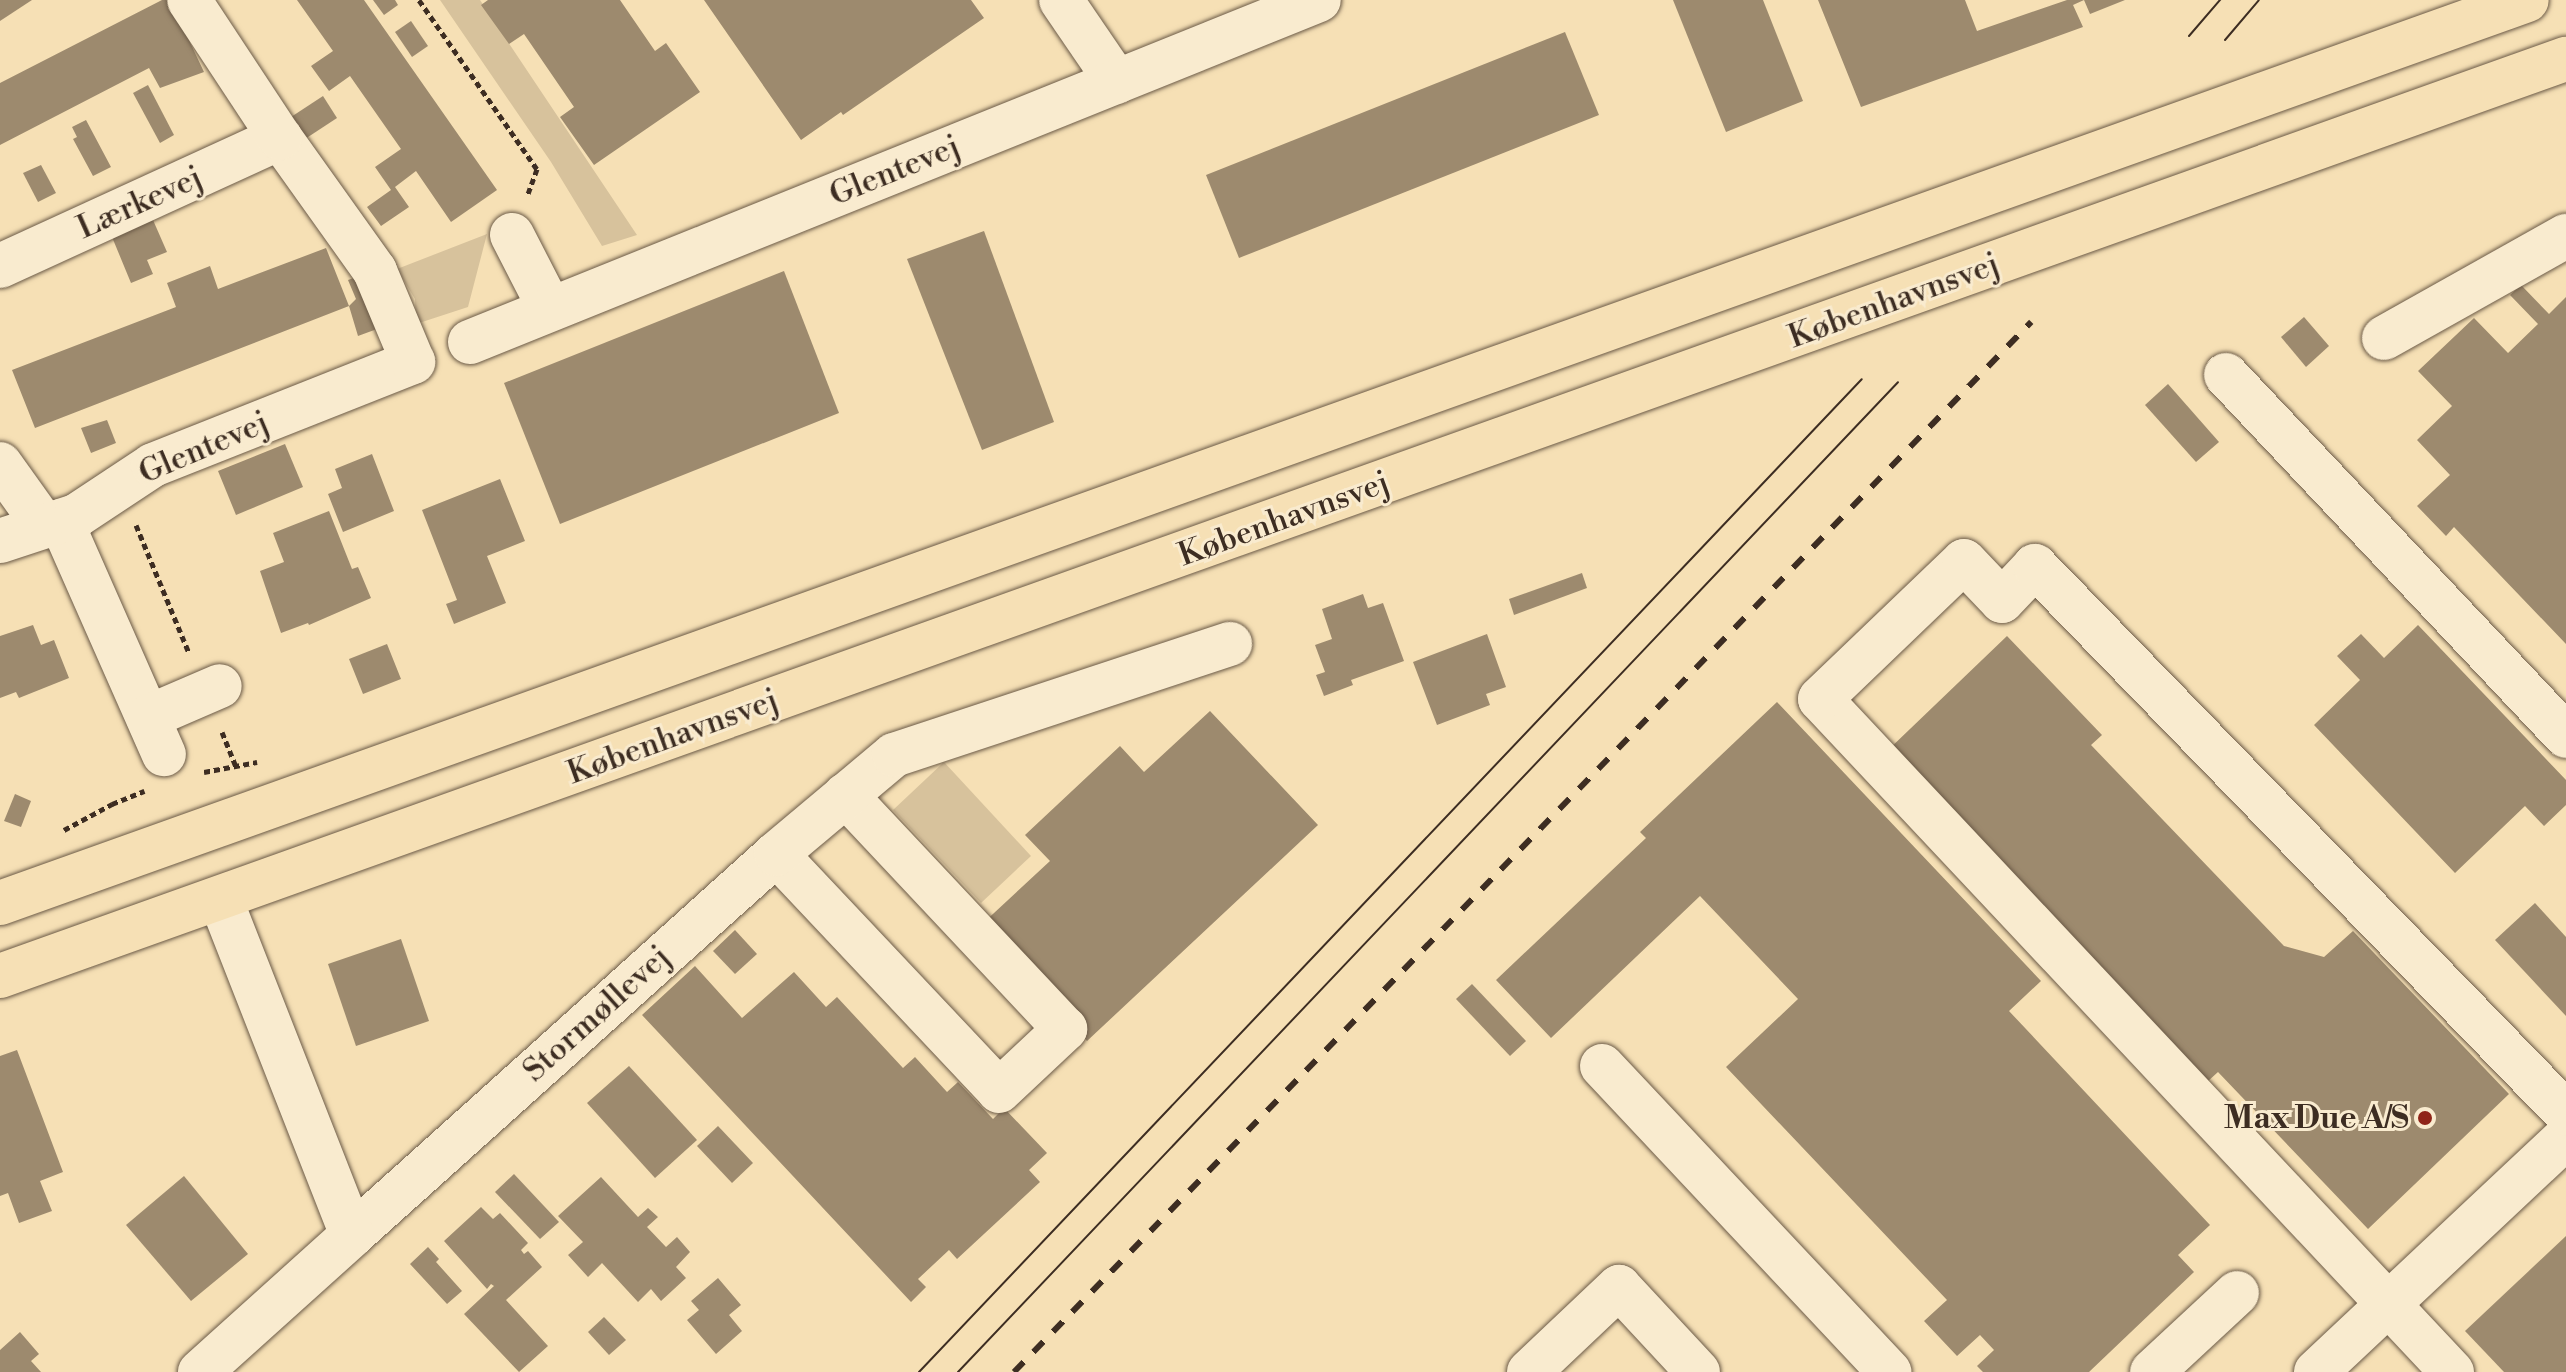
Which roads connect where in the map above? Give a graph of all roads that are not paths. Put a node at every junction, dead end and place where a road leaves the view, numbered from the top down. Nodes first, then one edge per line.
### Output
1 (189, 0) edge
2 (1061, 0) edge
3 (1319, 0) edge
4 (2527, 0) edge
5 (2566, 59) edge
6 (1117, 82) junction
7 (280, 138) junction
8 (512, 235) road end
9 (2566, 236) edge
10 (0, 266) edge
11 (550, 309) junction
12 (2384, 338) dead end
13 (470, 342) dead end
14 (2226, 375) dead end
15 (0, 464) edge
16 (52, 522) junction
17 (0, 541) edge
18 (1230, 644) dead end
19 (212, 690) road end
20 (2566, 736) edge
21 (845, 795) junction
22 (776, 854) junction
23 (220, 899) junction
24 (0, 903) edge
25 (0, 976) edge
26 (1602, 1066) dead end
27 (2566, 1113) edge
28 (2566, 1137) edge
29 (352, 1235) junction
30 (2237, 1293) dead end
31 (2387, 1305) junction
32 (2325, 1369) edge
33 (200, 1372) edge
34 (1529, 1372) edge
35 (1698, 1372) edge
36 (1889, 1372) edge
37 (2152, 1372) edge
38 (2452, 1372) edge

1 - 7 street
2 - 6 street
3 - 6 street, Glentevej
4 - 24 main road
5 - 23 main road, Københavnsvej
6 - 11 street, Glentevej
7 - 10 street, Lærkevej
7 - 16 street, Glentevej
8 - 11 street
9 - 12 street
11 - 13 street, Glentevej
14 - 20 street
15 - 16 street
16 - 17 street, Glentevej
16 - 19 street
18 - 21 street, Stormøllevej
21 - 22 street, Stormøllevej
21 - 22 street
22 - 29 street, Stormøllevej
23 - 25 main road, Københavnsvej
23 - 29 street
26 - 36 street
27 - 31 street
28 - 31 street
29 - 33 street, Stormøllevej
30 - 37 street
31 - 32 street
31 - 38 street
34 - 35 street

